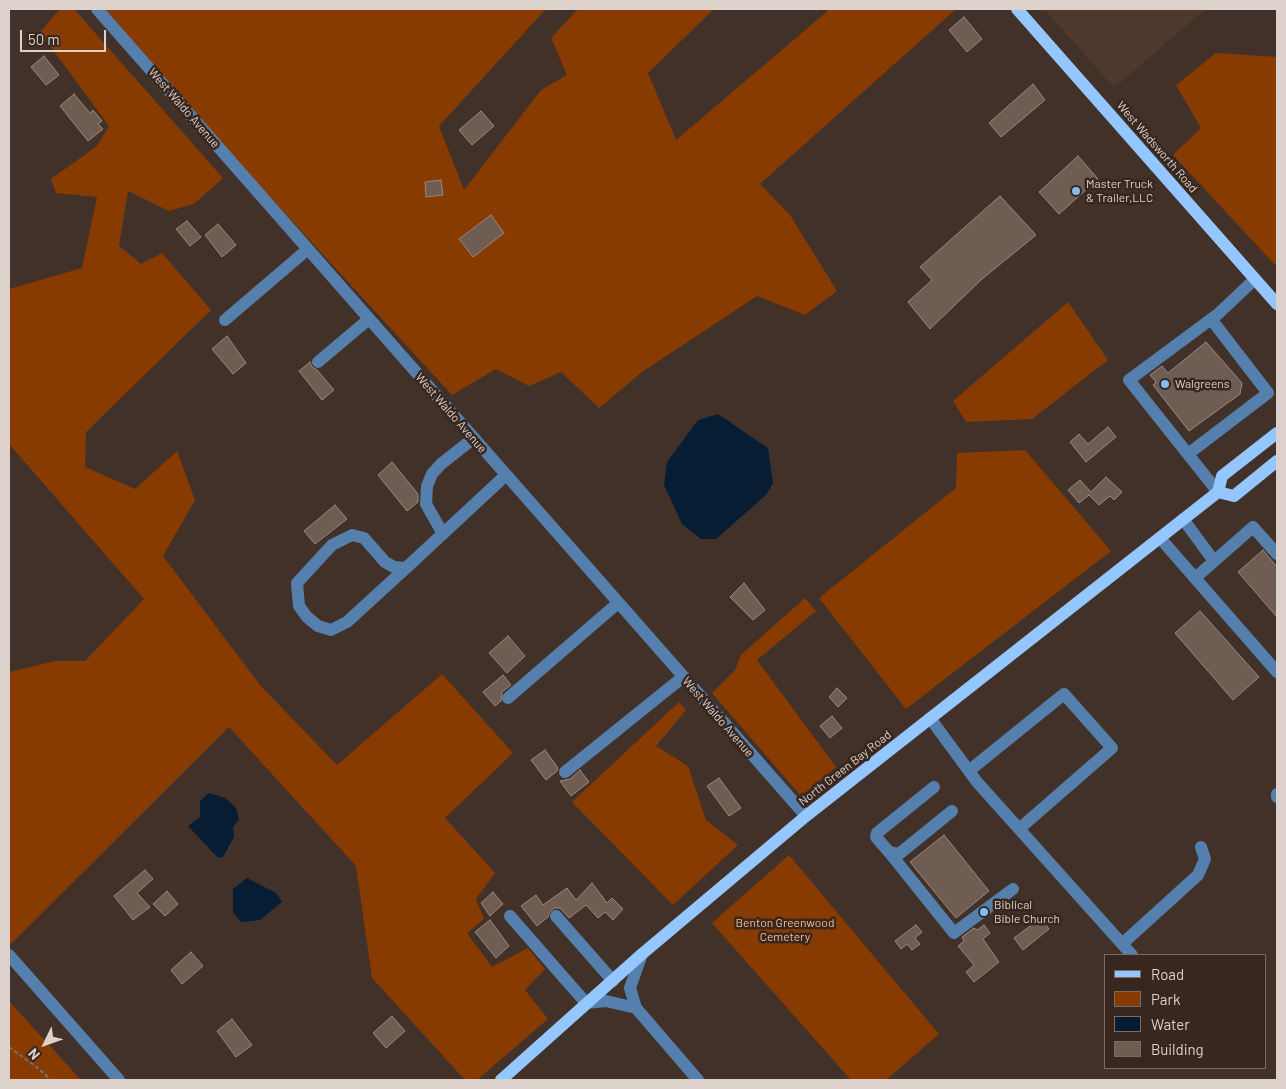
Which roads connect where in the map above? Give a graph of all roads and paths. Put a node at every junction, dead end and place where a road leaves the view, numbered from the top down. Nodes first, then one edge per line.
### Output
1 (97, 9) edge
2 (1017, 9) edge
3 (308, 249) junction
4 (1255, 279) junction
5 (1277, 304) edge
6 (369, 319) junction
7 (1211, 319) junction
8 (225, 320) dead end
9 (318, 362) dead end
10 (1277, 433) edge
11 (474, 438) junction
12 (1188, 454) junction
13 (1277, 461) edge
14 (506, 476) junction
15 (1218, 492) junction
16 (1183, 519) junction
17 (443, 534) junction
18 (1160, 538) junction
19 (1277, 554) edge
20 (1214, 561) junction
21 (406, 568) junction
22 (1195, 578) junction
23 (618, 603) junction
24 (1277, 672) edge
25 (683, 677) junction
26 (508, 698) dead end
27 (930, 718) junction
28 (970, 770) junction
29 (565, 772) dead end
30 (934, 787) dead end
31 (952, 811) dead end
32 (806, 816) junction
33 (1019, 829) junction
34 (1201, 848) dead end
35 (889, 852) junction
36 (1013, 889) dead end
37 (510, 916) dead end
38 (556, 916) dead end
39 (1122, 944) junction
40 (642, 954) junction
41 (1131, 954) edge
42 (9, 955) edge
43 (613, 980) junction
44 (586, 1004) junction
45 (636, 1008) junction
46 (9, 1047) edge
47 (51, 1080) edge
48 (119, 1080) edge
49 (501, 1080) edge
50 (698, 1080) edge

1 - 3 street, West Waldo Avenue
2 - 4 main road, West Wadsworth Road
3 - 6 street, West Waldo Avenue
3 - 8 street
4 - 5 main road, West Wadsworth Road
4 - 7 street
6 - 9 street
6 - 11 street, West Waldo Avenue
7 - 12 street
7 - 12 street
10 - 15 main road, North Green Bay Road
11 - 14 street, West Waldo Avenue
11 - 17 street
12 - 15 street
13 - 15 main road
14 - 17 street
14 - 23 street, West Waldo Avenue
15 - 16 main road, North Green Bay Road
16 - 18 main road, North Green Bay Road
16 - 20 street
17 - 21 street
18 - 22 street
18 - 27 main road, North Green Bay Road
19 - 20 street
20 - 22 street
21 - 21 street
22 - 24 street
23 - 25 street, West Waldo Avenue
23 - 26 street
25 - 29 street
25 - 32 street, West Waldo Avenue
27 - 28 street
27 - 32 main road, North Green Bay Road
28 - 33 street
28 - 33 street
30 - 35 street
31 - 35 street
32 - 40 main road, North Green Bay Road
33 - 39 street
34 - 39 street
35 - 36 street
37 - 44 street
38 - 43 street
39 - 41 street
40 - 43 main road, North Green Bay Road
40 - 45 street
42 - 48 street
43 - 44 main road, North Green Bay Road
44 - 45 street
44 - 49 main road, North Green Bay Road
45 - 50 street
46 - 47 path

